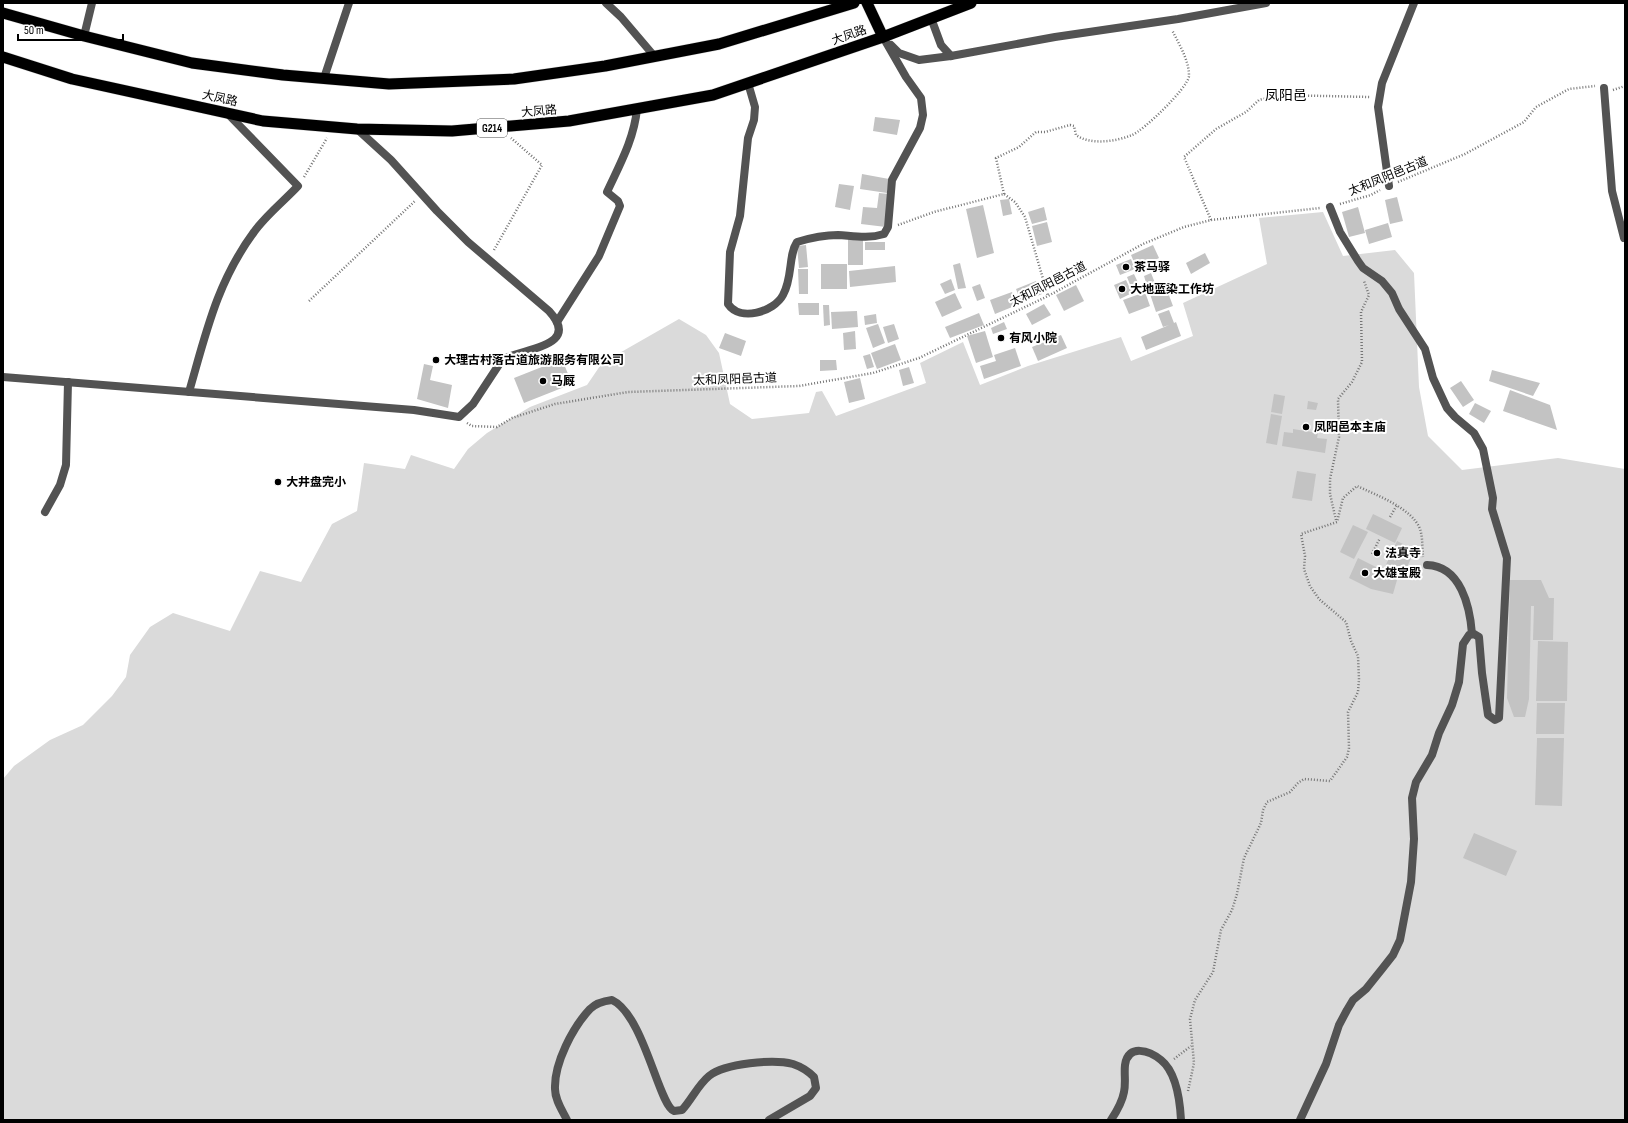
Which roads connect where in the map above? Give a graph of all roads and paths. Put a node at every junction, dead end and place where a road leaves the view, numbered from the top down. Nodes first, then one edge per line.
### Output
1 (92, 3) edge
2 (349, 3) edge
3 (606, 3) edge
4 (854, 3) edge
5 (867, 3) edge
6 (971, 3) edge
7 (1266, 3) edge
8 (1414, 3) edge
9 (3, 13) edge
10 (931, 18) junction
11 (1168, 21) junction
12 (84, 36) junction
13 (883, 37) junction
14 (655, 56) junction
15 (951, 56) junction
16 (3, 58) edge
17 (324, 78) junction
18 (748, 83) junction
19 (1625, 86) edge
20 (1604, 88) junction
21 (1380, 97) junction
22 (638, 109) junction
23 (227, 113) junction
24 (333, 127) junction
25 (505, 127) junction
26 (357, 129) junction
27 (298, 186) junction
28 (1389, 186) junction
29 (1004, 194) junction
30 (422, 195) junction
31 (1330, 207) junction
32 (1211, 220) junction
33 (886, 230) junction
34 (1624, 238) dead end
35 (488, 259) junction
36 (1363, 268) junction
37 (1048, 296) junction
38 (309, 301) dead end
39 (557, 322) junction
40 (3, 377) edge
41 (68, 382) junction
42 (189, 392) junction
43 (459, 417) junction
44 (1397, 505) junction
45 (45, 512) dead end
46 (1390, 517) dead end
47 (1337, 522) junction
48 (1380, 538) dead end
49 (1372, 554) dead end
50 (1427, 565) joint
51 (1472, 634) junction
52 (1191, 1046) junction
53 (1165, 1064) junction
54 (1178, 1102) junction
55 (567, 1120) edge
56 (769, 1120) edge
57 (1111, 1120) edge
58 (1181, 1120) edge
59 (1300, 1120) edge

1 - 12 street
2 - 17 street
3 - 14 street
4 - 14 highway
5 - 13 highway
6 - 10 highway, 大凤路 / G214
7 - 11 street
8 - 21 street
9 - 12 highway
10 - 13 highway, 大凤路 / G214
10 - 15 street
11 - 15 street
11 - 29 path
12 - 17 highway
13 - 15 street
13 - 18 highway, 大凤路 / G214
13 - 33 street
14 - 17 highway
16 - 23 highway, 大凤路 / G214
18 - 22 highway, 大凤路 / G214
18 - 33 street
19 - 20 path, 太和凤阳邑古道
20 - 28 path, 太和凤阳邑古道
20 - 34 street
21 - 28 street
21 - 32 path
22 - 25 highway, 大凤路 / G214
22 - 39 street
23 - 24 highway, 大凤路 / G214
23 - 27 street
24 - 26 highway, 大凤路 / G214
24 - 27 path
25 - 26 highway, 大凤路 / G214
25 - 35 path
26 - 30 street
27 - 42 street
28 - 31 path, 太和凤阳邑古道
29 - 33 path
29 - 37 path
30 - 35 street
30 - 38 path
31 - 32 path, 太和凤阳邑古道
31 - 36 street
32 - 37 path, 太和凤阳邑古道
35 - 39 street
36 - 47 path
36 - 51 street
37 - 43 path, 太和凤阳邑古道
39 - 43 street
40 - 41 street
41 - 42 street
41 - 45 street
42 - 43 street
44 - 46 path
44 - 47 path
44 - 50 path
47 - 52 path
48 - 49 path
50 - 51 street
51 - 59 street
52 - 53 path
52 - 54 path
53 - 54 street
53 - 57 street
54 - 58 street
55 - 56 street

